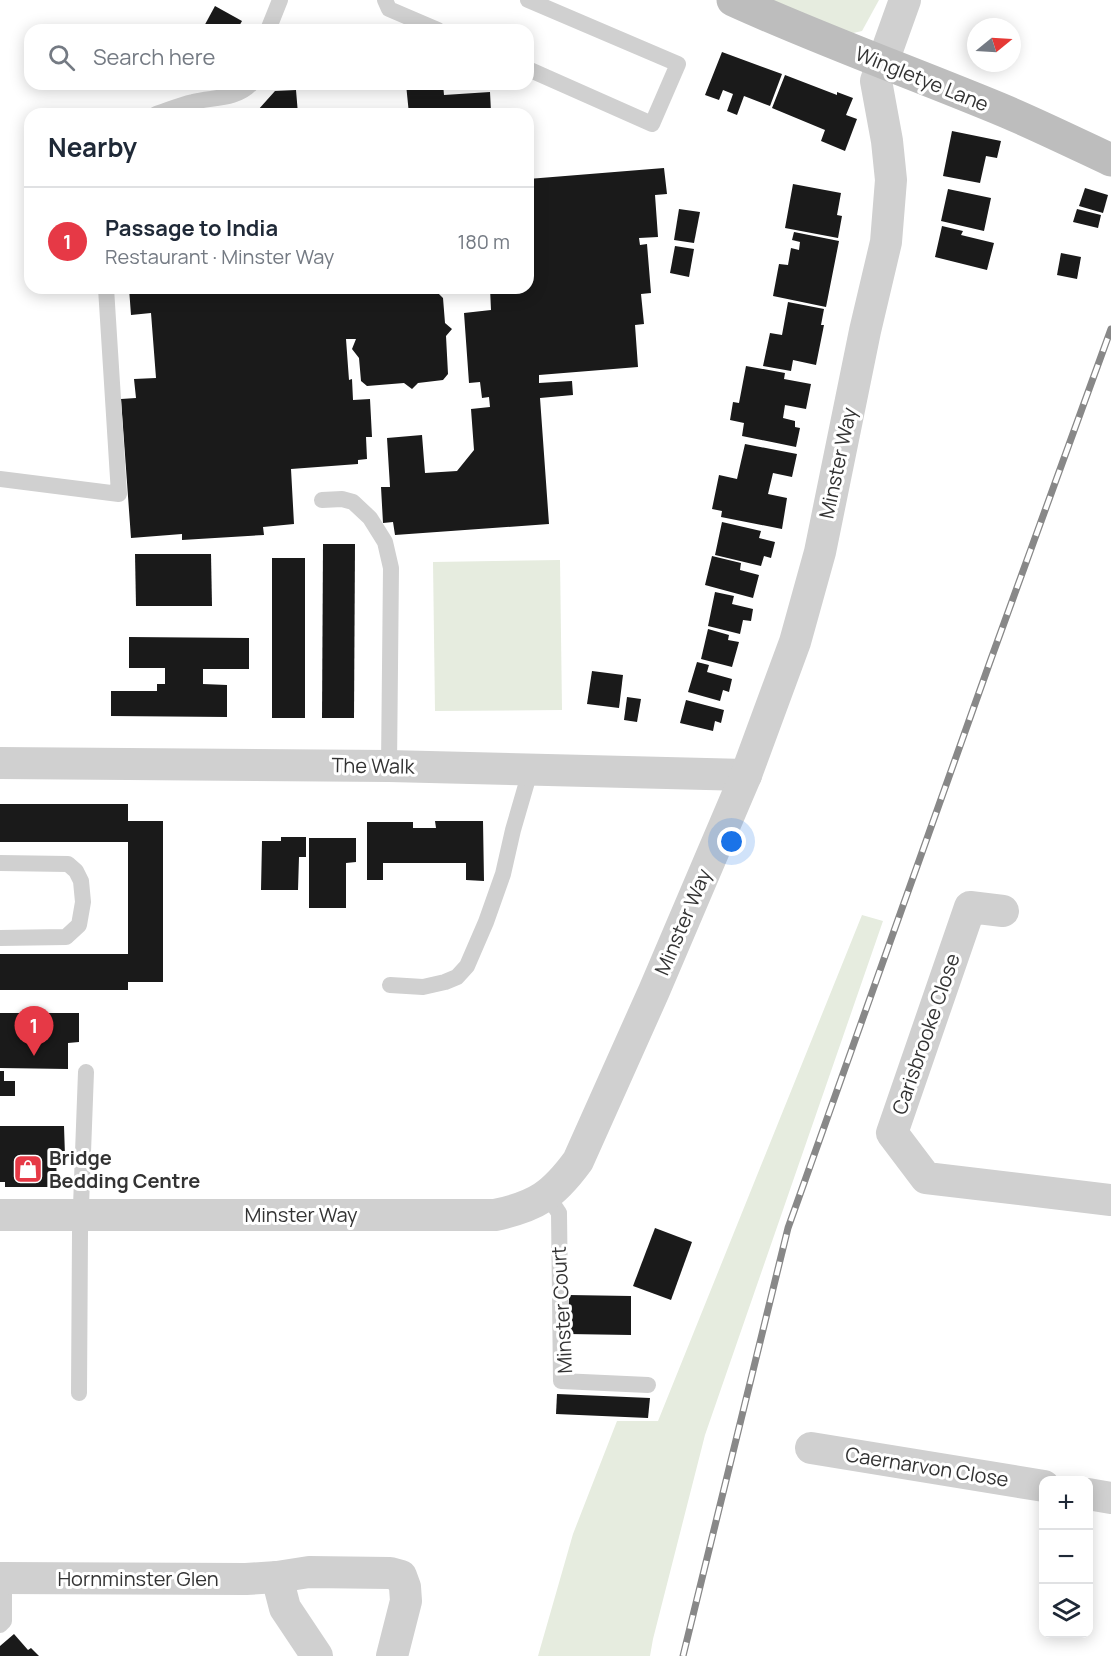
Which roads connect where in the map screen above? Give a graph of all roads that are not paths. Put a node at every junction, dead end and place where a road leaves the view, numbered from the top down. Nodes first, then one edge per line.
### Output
1 (279, 0) edge
2 (385, 0) edge
3 (528, 0) edge
4 (733, 0) edge
5 (905, 0) edge
6 (270, 24) edge
7 (424, 24) edge
8 (884, 62) junction
9 (534, 72) edge
10 (244, 90) edge
11 (174, 108) edge
12 (1106, 158) edge
13 (106, 294) edge
14 (0, 479) edge
15 (322, 500) dead end
16 (0, 763) edge
17 (389, 766) junction
18 (531, 768) junction
19 (746, 774) junction
20 (0, 863) edge
21 (1003, 911) dead end
22 (0, 938) edge
23 (390, 985) dead end
24 (86, 1072) dead end
25 (547, 1195) junction
26 (1111, 1200) edge
27 (0, 1215) edge
28 (81, 1216) junction
29 (648, 1385) dead end
30 (80, 1393) dead end
31 (811, 1448) dead end
32 (1039, 1485) edge
33 (1093, 1495) edge
34 (1111, 1498) edge
35 (277, 1577) junction
36 (2, 1578) edge
37 (0, 1625) edge
38 (317, 1656) edge
39 (392, 1656) edge

1 - 6 lane
2 - 7 lane
3 - 9 lane
4 - 8 street, Wingletye Lane
5 - 8 street, Minster Way
8 - 12 street, Wingletye Lane
8 - 19 street, Minster Way
10 - 11 lane
13 - 14 lane
15 - 17 lane
16 - 17 street, The Walk
17 - 18 street, The Walk
18 - 19 street, The Walk
18 - 23 lane
19 - 25 street, Minster Way
20 - 22 lane
21 - 26 street, Carisbrooke Close
24 - 28 lane
25 - 28 street, Minster Way
25 - 29 lane, Minster Court
27 - 28 street, Minster Way
28 - 30 lane
31 - 32 street, Caernarvon Close
33 - 34 street
35 - 36 street, Hornminster Glen
35 - 38 street
35 - 39 street, Hornminster Glen
36 - 37 lane

